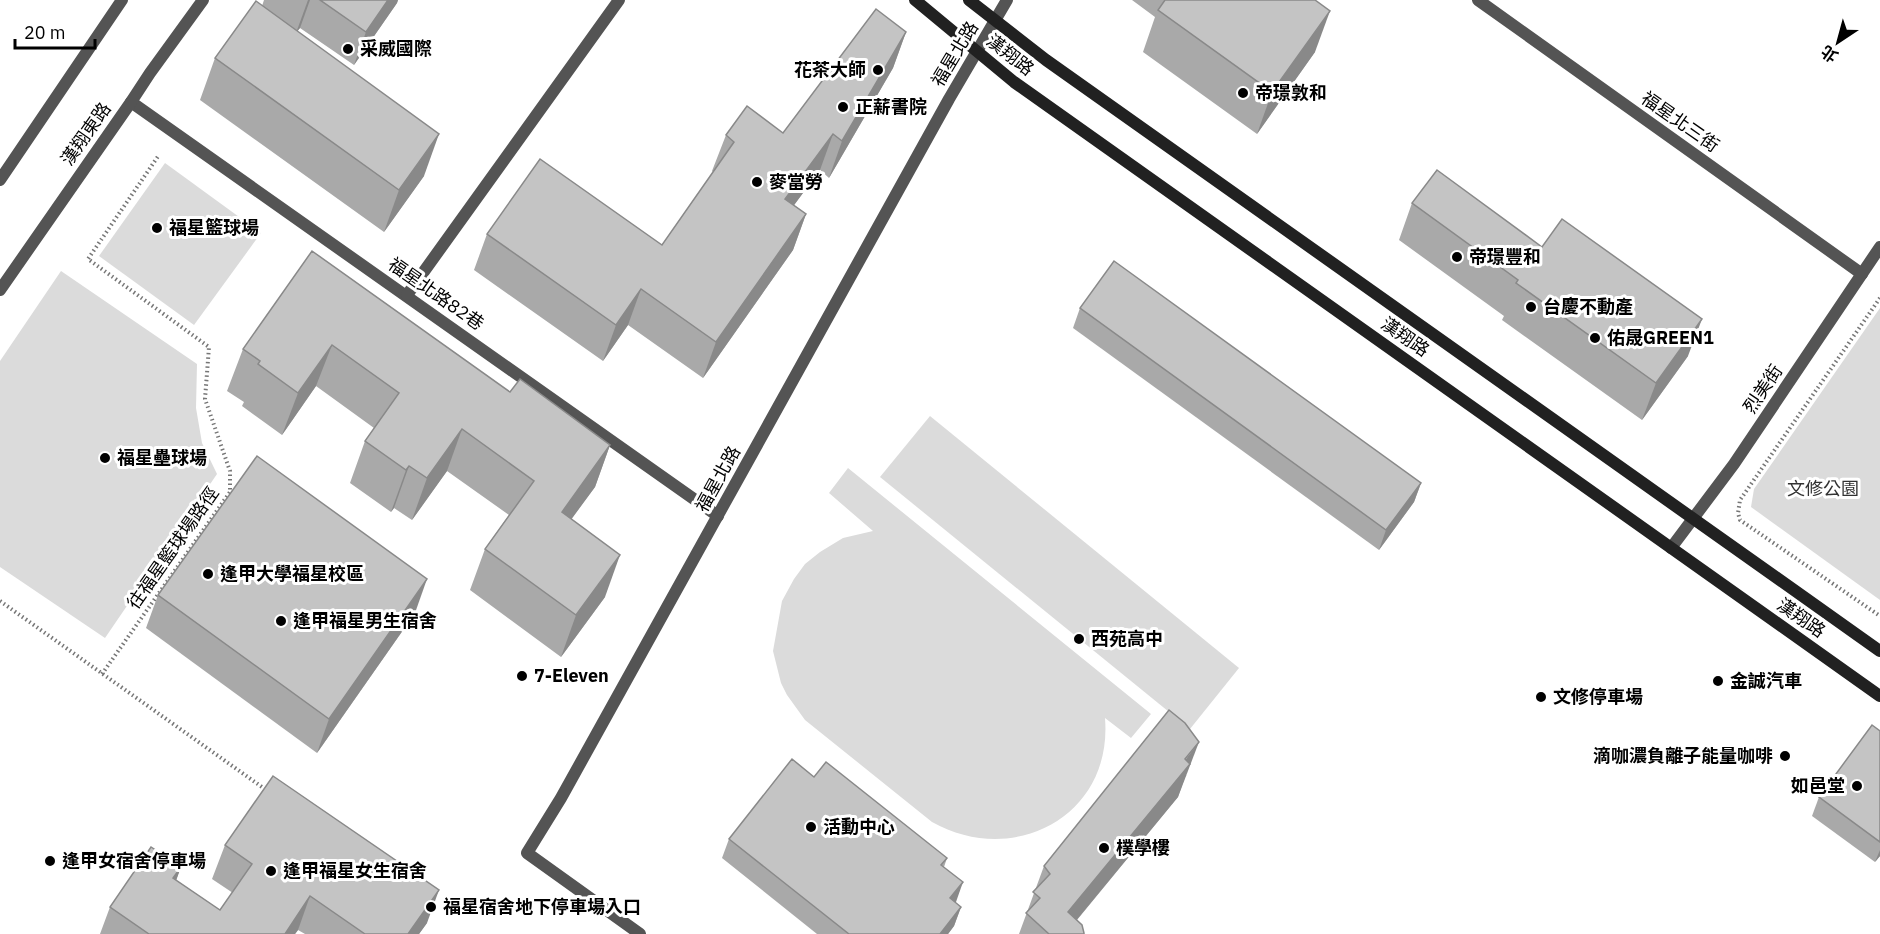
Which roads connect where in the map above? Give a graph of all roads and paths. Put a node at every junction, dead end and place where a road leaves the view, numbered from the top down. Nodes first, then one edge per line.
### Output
1 (122, 0) edge
2 (203, 0) edge
3 (619, 0) edge
4 (915, 0) edge
5 (969, 0) edge
6 (1007, 0) edge
7 (1478, 0) edge
8 (996, 20) junction
9 (977, 52) junction
10 (131, 102) junction
11 (159, 155) dead end
12 (0, 180) edge
13 (1880, 247) edge
14 (1862, 274) junction
15 (0, 290) edge
16 (407, 295) junction
17 (1880, 298) edge
18 (718, 516) junction
19 (1695, 519) junction
20 (1671, 548) junction
21 (0, 601) edge
22 (1880, 616) edge
23 (1880, 651) edge
24 (102, 674) junction
25 (1880, 696) edge
26 (276, 797) edge
27 (639, 934) edge

1 - 12 street
2 - 10 street, 漢翔東路
3 - 16 street
4 - 9 street, 漢翔路
5 - 8 street, 漢翔路
6 - 8 street, 福星北路
7 - 14 street, 福星北三街
8 - 9 street, 福星北路
8 - 19 street, 漢翔路
9 - 18 street, 福星北路
9 - 20 street, 漢翔路
10 - 15 street, 漢翔東路
10 - 16 street, 福星北路82巷
11 - 24 path, 往福星籃球場路徑
13 - 14 street, 烈美街
14 - 19 street, 烈美街
16 - 18 street, 福星北路82巷
17 - 22 path
18 - 27 street, 福星北路
19 - 20 street, 烈美街
19 - 23 street, 漢翔路
20 - 25 street, 漢翔路
21 - 24 path
24 - 26 path

